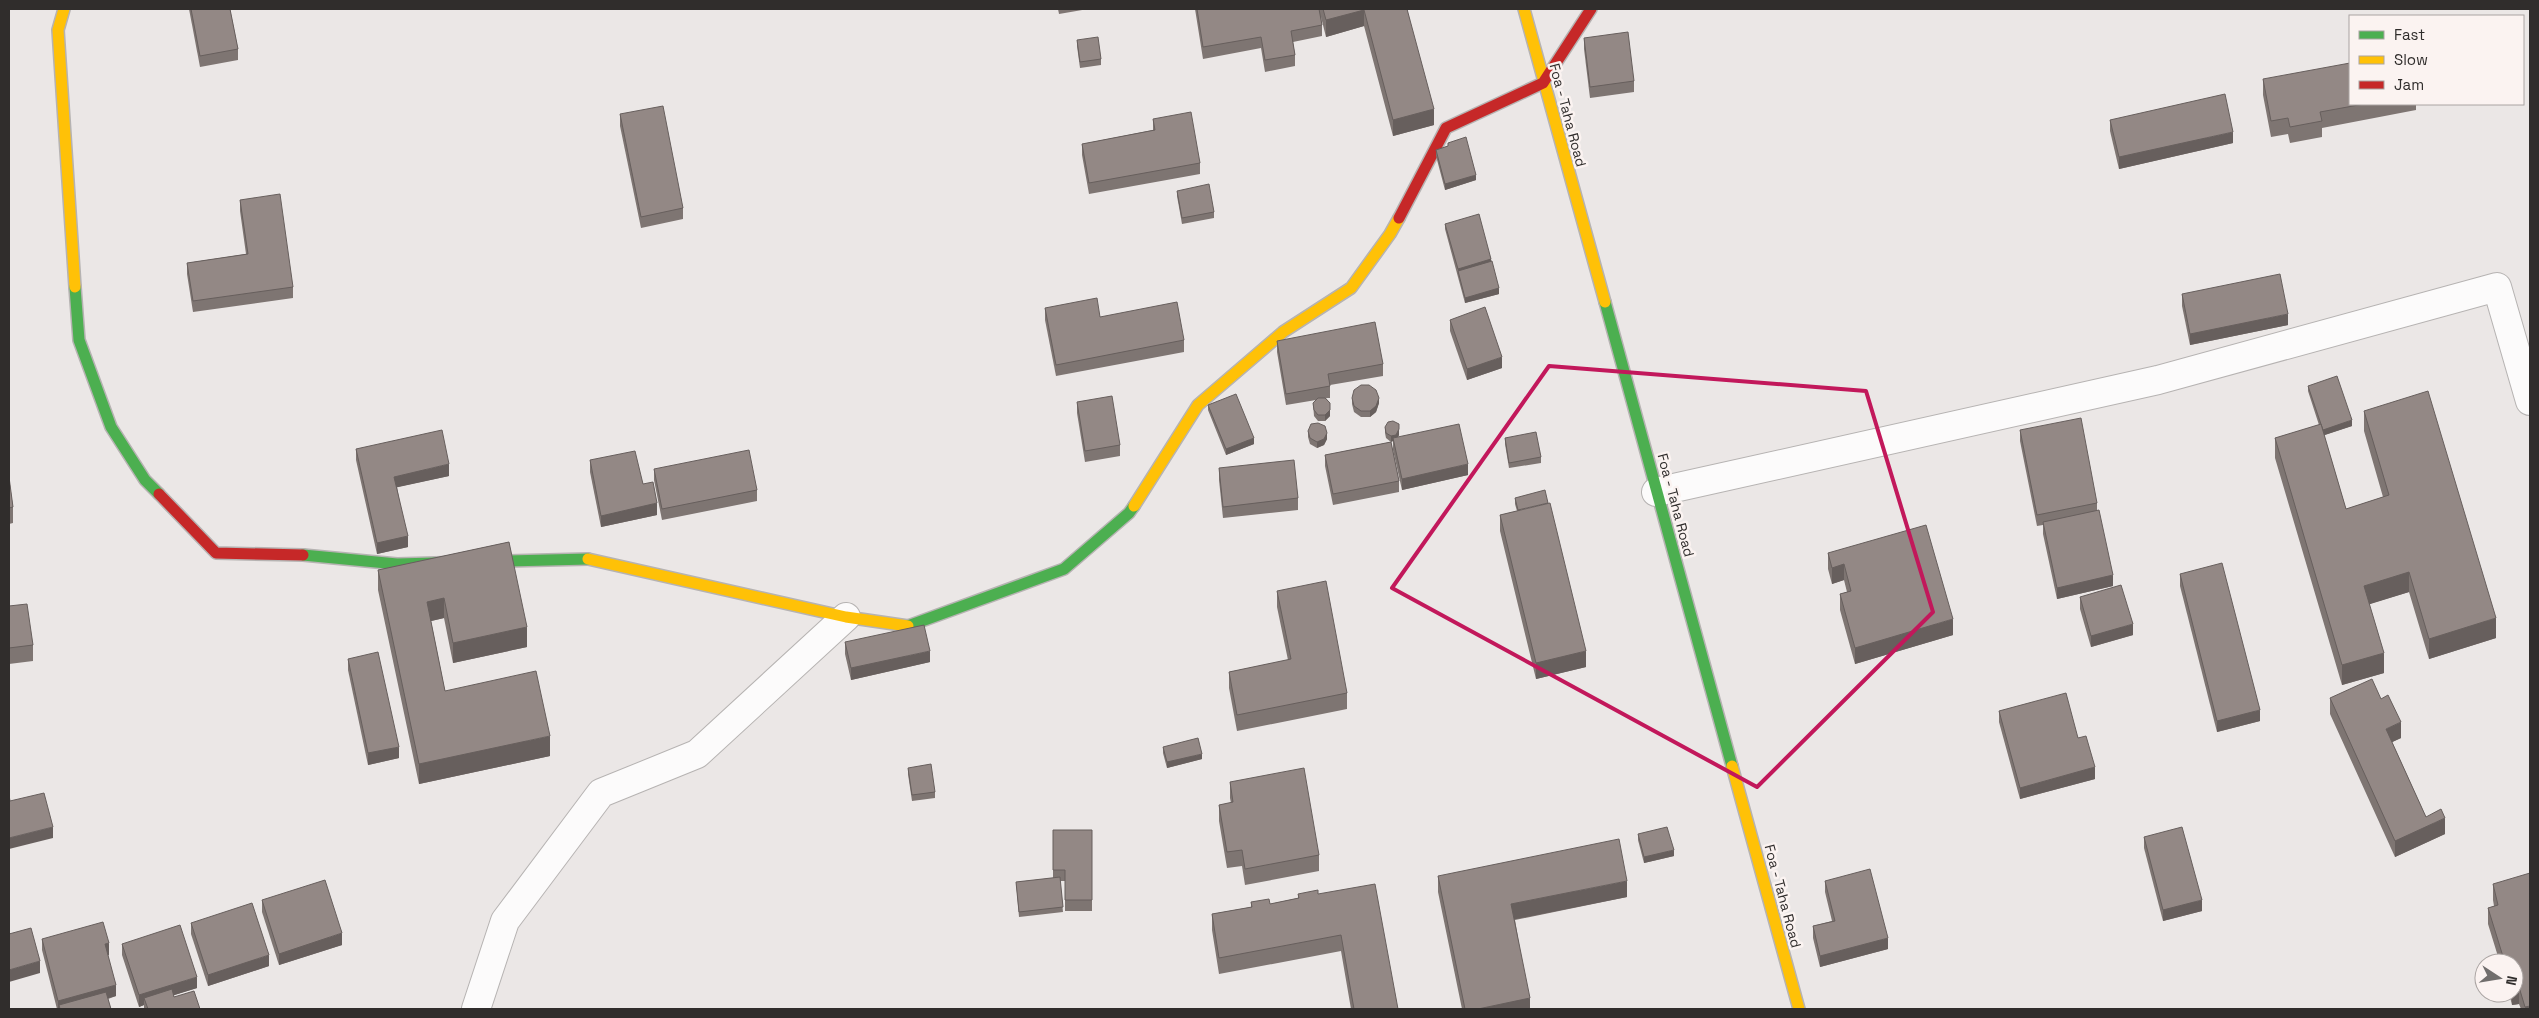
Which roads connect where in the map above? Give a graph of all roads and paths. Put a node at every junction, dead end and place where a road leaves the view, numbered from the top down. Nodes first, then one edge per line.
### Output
1 (64, 9) edge
2 (1524, 9) edge
3 (1591, 9) edge
4 (1543, 83) junction
5 (2530, 401) edge
6 (1656, 492) junction
7 (846, 617) junction
8 (476, 1009) edge
9 (1799, 1009) edge

1 - 7 street
2 - 4 street, Foa - Taha Road
3 - 4 street
4 - 6 street, Foa - Taha Road
4 - 7 street
5 - 6 street
6 - 9 street, Foa - Taha Road
7 - 8 street

